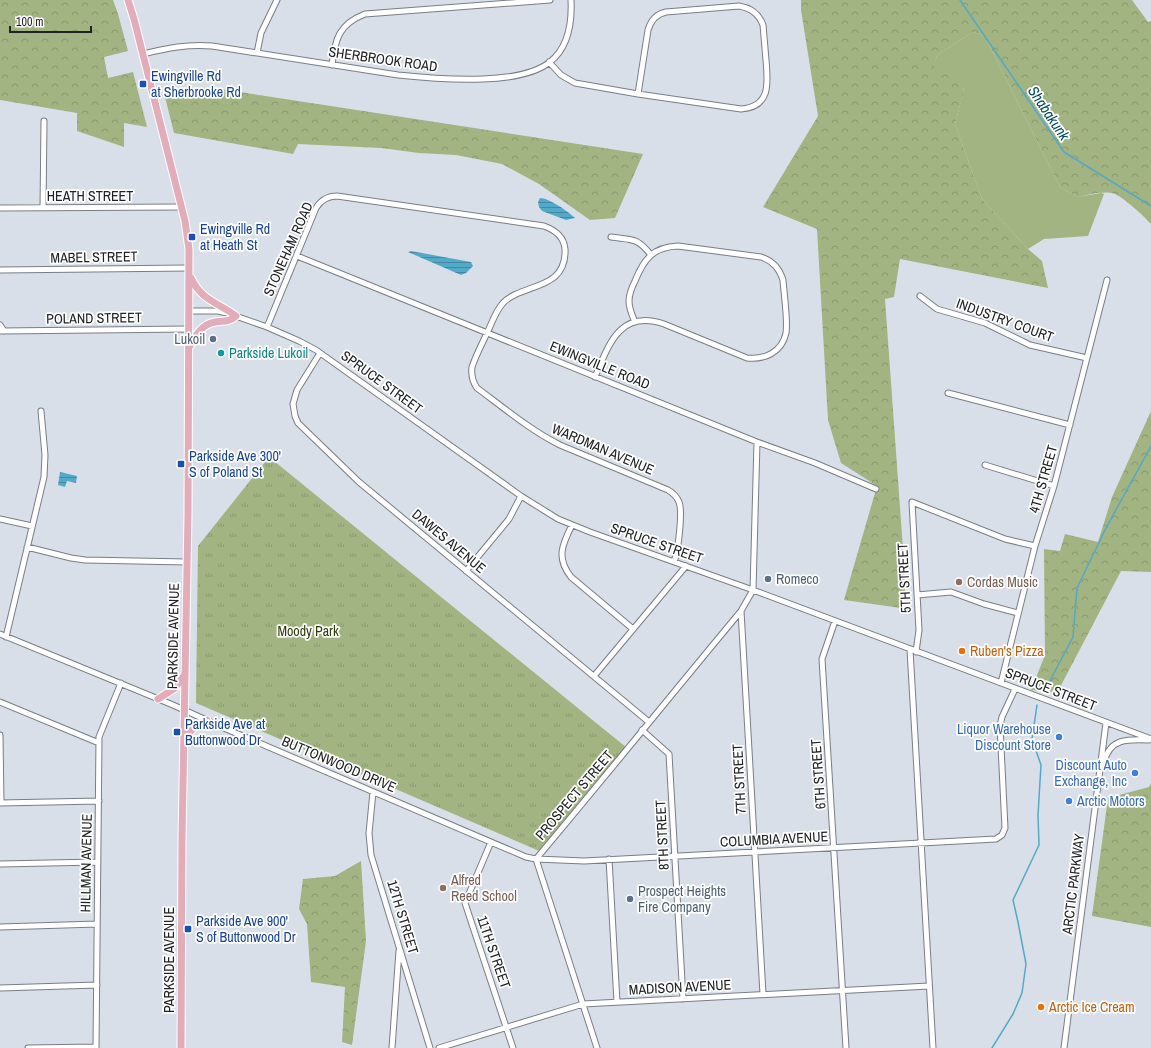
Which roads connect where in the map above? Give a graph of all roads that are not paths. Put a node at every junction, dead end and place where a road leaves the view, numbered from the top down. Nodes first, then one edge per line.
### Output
1 (128, 0) edge
2 (276, 0) edge
3 (550, 0) edge
4 (571, 0) edge
5 (257, 53) junction
6 (143, 54) junction
7 (549, 62) junction
8 (332, 65) junction
9 (638, 94) junction
10 (44, 121) dead end
11 (181, 207) junction
12 (0, 208) edge
13 (43, 208) junction
14 (611, 237) dead end
15 (651, 254) junction
16 (297, 256) junction
17 (189, 268) junction
18 (0, 270) edge
19 (190, 276) junction
20 (1107, 280) dead end
21 (920, 296) dead end
22 (189, 311) junction
23 (236, 316) junction
24 (635, 322) junction
25 (0, 325) edge
26 (267, 327) junction
27 (189, 329) junction
28 (2, 331) edge
29 (487, 333) junction
30 (189, 348) junction
31 (320, 353) junction
32 (1087, 358) junction
33 (595, 377) junction
34 (948, 393) dead end
35 (41, 411) dead end
36 (1070, 425) junction
37 (757, 442) junction
38 (985, 465) dead end
39 (1054, 486) junction
40 (876, 489) dead end
41 (521, 496) junction
42 (0, 519) edge
43 (572, 525) junction
44 (32, 526) junction
45 (1036, 546) junction
46 (27, 547) junction
47 (187, 562) junction
48 (674, 562) junction
49 (686, 566) junction
50 (466, 571) junction
51 (753, 590) junction
52 (917, 595) junction
53 (741, 611) junction
54 (1018, 614) junction
55 (835, 621) junction
56 (633, 629) junction
57 (0, 634) edge
58 (6, 637) junction
59 (910, 650) junction
60 (916, 652) junction
61 (185, 674) junction
62 (594, 676) junction
63 (121, 683) junction
64 (1001, 683) junction
65 (1015, 689) junction
66 (158, 699) junction
67 (0, 702) edge
68 (184, 709) junction
69 (207, 720) junction
70 (649, 722) junction
71 (1106, 723) junction
72 (642, 730) junction
73 (0, 735) edge
74 (1151, 740) edge
75 (184, 742) junction
76 (99, 744) junction
77 (373, 792) junction
78 (1097, 792) junction
79 (98, 801) junction
80 (1, 803) edge
81 (491, 842) junction
82 (921, 843) junction
83 (834, 847) junction
84 (755, 852) junction
85 (675, 856) junction
86 (536, 859) junction
87 (609, 859) junction
88 (98, 862) junction
89 (0, 864) edge
90 (98, 924) junction
91 (0, 927) edge
92 (399, 947) junction
93 (97, 985) junction
94 (929, 986) junction
95 (0, 988) edge
96 (843, 990) junction
97 (763, 994) junction
98 (683, 999) junction
99 (617, 1002) junction
100 (583, 1004) junction
101 (507, 1027) junction
102 (96, 1047) edge
103 (28, 1048) edge
104 (181, 1048) edge
105 (392, 1048) edge
106 (430, 1048) edge
107 (439, 1048) edge
108 (513, 1048) edge
109 (597, 1048) edge
110 (846, 1048) edge
111 (933, 1048) edge
112 (1064, 1048) edge

1 - 6 main road
2 - 5 street
3 - 8 street
4 - 7 street, SHERBROOK ROAD
5 - 6 street, SHERBROOK ROAD
5 - 8 street, SHERBROOK ROAD
6 - 11 main road
7 - 8 street, SHERBROOK ROAD
7 - 9 street
9 - 9 street
10 - 13 street
11 - 13 street, HEATH STREET
11 - 17 main road, PARKSIDE AVENUE
12 - 13 street, HEATH STREET
14 - 15 street
15 - 24 street
15 - 24 street
16 - 26 street, STONEHAM ROAD
16 - 29 street, EWINGVILLE ROAD
16 - 29 street, STONEHAM ROAD
17 - 18 street, MABEL STREET
17 - 19 main road, PARKSIDE AVENUE
19 - 22 main road, PARKSIDE AVENUE
19 - 23 main road
20 - 32 street, 4TH STREET
21 - 32 street, INDUSTRY COURT
22 - 23 street, SPRUCE STREET
22 - 27 main road, PARKSIDE AVENUE
23 - 26 street, SPRUCE STREET
23 - 30 main road
24 - 33 street
25 - 28 street
26 - 31 street, SPRUCE STREET
27 - 28 street, POLAND STREET
27 - 30 main road, PARKSIDE AVENUE
29 - 33 street, EWINGVILLE ROAD
29 - 48 street, WARDMAN AVENUE
30 - 47 main road, PARKSIDE AVENUE
31 - 41 street, SPRUCE STREET
31 - 50 street, DAWES AVENUE
32 - 36 street, 4TH STREET
33 - 37 street, EWINGVILLE ROAD
34 - 36 street
35 - 44 street
36 - 39 street, 4TH STREET
37 - 40 street, EWINGVILLE ROAD
37 - 51 street
38 - 39 street
39 - 45 street, 4TH STREET
41 - 43 street, SPRUCE STREET
41 - 50 street
42 - 44 street
43 - 48 street, SPRUCE STREET
43 - 56 street
44 - 46 street
45 - 52 street, 5TH STREET
45 - 54 street, 4TH STREET
46 - 47 street
46 - 58 street
47 - 61 main road, PARKSIDE AVENUE
48 - 49 street, SPRUCE STREET
49 - 51 street, SPRUCE STREET
49 - 56 street
50 - 62 street, DAWES AVENUE
51 - 53 street, PROSPECT STREET
51 - 55 street, SPRUCE STREET
52 - 54 street
52 - 60 street, 5TH STREET
53 - 70 street, PROSPECT STREET
53 - 84 street, 7TH STREET
54 - 64 street, 4TH STREET
55 - 59 street, SPRUCE STREET
55 - 83 street, 6TH STREET
56 - 62 street
57 - 58 street, BUTTONWOOD DRIVE
58 - 63 street, BUTTONWOOD DRIVE
59 - 60 street, SPRUCE STREET
59 - 82 street
60 - 64 street, SPRUCE STREET
61 - 66 main road
61 - 68 main road, PARKSIDE AVENUE
62 - 70 street, DAWES AVENUE
63 - 66 street, BUTTONWOOD DRIVE
63 - 76 street, HILLMAN AVENUE
64 - 65 street, SPRUCE STREET
65 - 71 street, SPRUCE STREET
65 - 82 street, COLUMBIA AVENUE
66 - 68 street, BUTTONWOOD DRIVE
67 - 76 street
68 - 69 street, BUTTONWOOD DRIVE
68 - 75 main road, PARKSIDE AVENUE
69 - 75 main road
69 - 77 street, BUTTONWOOD DRIVE
70 - 72 street, PROSPECT STREET
71 - 74 street, SPRUCE STREET
71 - 78 street, ARCTIC PARKWAY
72 - 85 street, 8TH STREET
72 - 86 street, PROSPECT STREET
73 - 80 street
74 - 78 street
75 - 104 main road, PARKSIDE AVENUE
76 - 79 street, HILLMAN AVENUE
77 - 81 street, BUTTONWOOD DRIVE
77 - 92 street, 12TH STREET
78 - 112 street, ARCTIC PARKWAY
79 - 80 street
79 - 88 street, HILLMAN AVENUE
81 - 86 street, BUTTONWOOD DRIVE
81 - 101 street, 11TH STREET
82 - 83 street, COLUMBIA AVENUE
82 - 94 street
83 - 84 street, COLUMBIA AVENUE
83 - 96 street, 6TH STREET
84 - 85 street, COLUMBIA AVENUE
84 - 97 street, 7TH STREET
85 - 87 street, COLUMBIA AVENUE
85 - 98 street, 8TH STREET
86 - 87 street, COLUMBIA AVENUE
86 - 100 street, PROSPECT STREET
87 - 99 street
88 - 89 street
88 - 90 street, HILLMAN AVENUE
90 - 91 street
90 - 93 street, HILLMAN AVENUE
92 - 105 street
92 - 106 street, 12TH STREET
93 - 95 street
93 - 102 street, HILLMAN AVENUE
94 - 96 street, MADISON AVENUE
94 - 111 street
96 - 97 street, MADISON AVENUE
96 - 110 street, 6TH STREET
97 - 98 street, MADISON AVENUE
98 - 99 street, MADISON AVENUE
99 - 100 street, MADISON AVENUE
100 - 101 street, MADISON AVENUE
100 - 109 street, PROSPECT STREET
101 - 107 street, MADISON AVENUE
101 - 108 street, 11TH STREET
102 - 103 street

